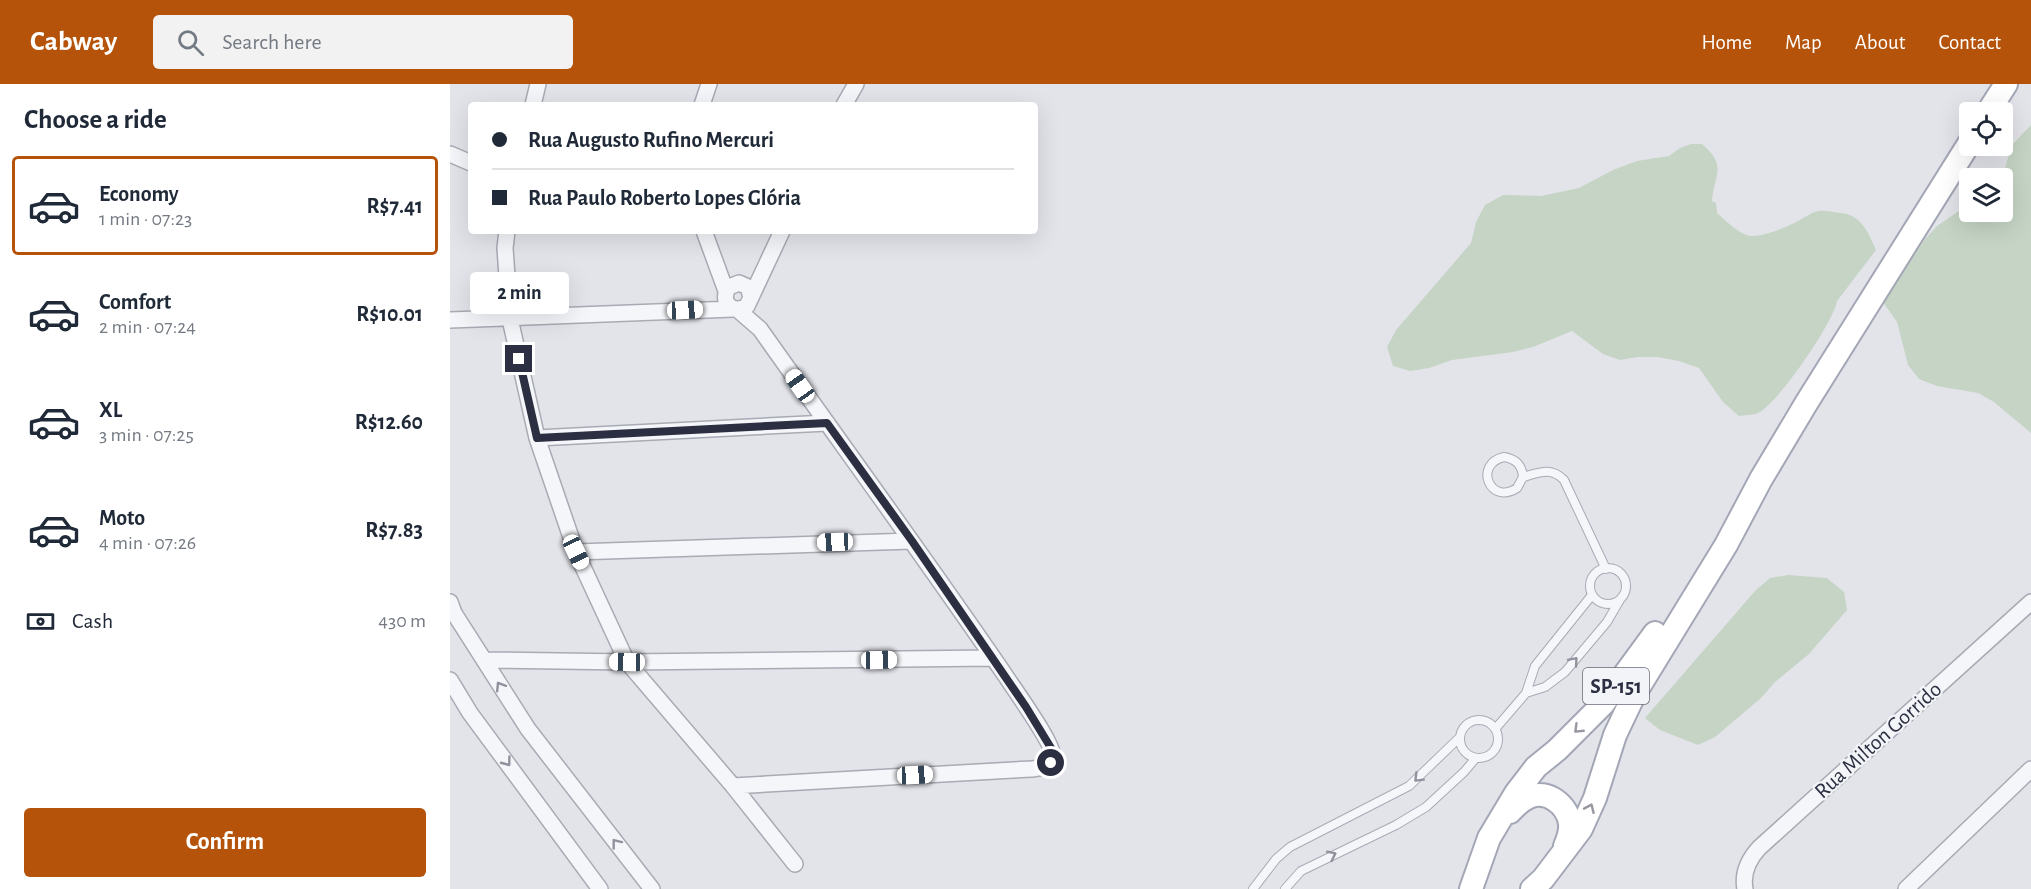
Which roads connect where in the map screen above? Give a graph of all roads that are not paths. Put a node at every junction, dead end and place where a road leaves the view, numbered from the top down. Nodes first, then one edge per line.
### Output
1 (538, 84) edge
2 (710, 84) edge
3 (856, 84) edge
4 (2006, 84) edge
5 (534, 102) edge
6 (703, 102) edge
7 (846, 102) edge
8 (1994, 102) edge
9 (450, 154) edge
10 (1961, 156) edge
11 (468, 162) edge
12 (507, 234) edge
13 (705, 234) edge
14 (781, 234) edge
15 (738, 297) junction
16 (510, 319) junction
17 (450, 320) edge
18 (827, 423) junction
19 (537, 438) junction
20 (1523, 477) junction
21 (1761, 479) junction
22 (912, 541) junction
23 (576, 552) junction
24 (1606, 569) junction
25 (1592, 595) junction
26 (1621, 598) junction
27 (450, 602) edge
28 (2031, 602) edge
29 (993, 658) junction
30 (484, 660) junction
31 (627, 662) junction
32 (450, 680) edge
33 (1527, 693) junction
34 (1496, 728) junction
35 (1460, 737) junction
36 (1475, 759) junction
37 (2031, 769) edge
38 (733, 786) junction
39 (1489, 838) junction
40 (1561, 856) junction
41 (795, 864) dead end
42 (600, 889) edge
43 (652, 889) edge
44 (1253, 889) edge
45 (1285, 889) edge
46 (1471, 889) edge
47 (1532, 889) edge
48 (1745, 889) edge
49 (1906, 889) edge

1 - 5 street
2 - 6 street
3 - 7 street
4 - 8 main road
9 - 11 street
10 - 21 main road, SP-151
12 - 16 street
13 - 15 street
14 - 15 street
15 - 16 street
15 - 18 street
16 - 17 street
16 - 19 street
18 - 19 street
18 - 22 street
19 - 23 street
20 - 20 lane
20 - 24 lane
21 -> 39 main road, SP-151
40 -> 21 main road, SP-151
22 - 23 street
22 - 29 street
23 - 31 street
24 - 25 lane
24 - 26 lane
25 - 26 lane
25 - 33 lane
33 -> 26 lane
27 - 30 street
28 - 48 street, Rua Milton Gorrido
29 - 31 street
29 - 38 street
30 - 31 street
43 -> 30 street
31 - 38 street
32 -> 42 street
33 - 34 lane
34 - 35 lane
34 - 36 lane
35 - 36 lane
35 -> 44 lane
45 -> 36 lane
37 - 49 street
38 - 41 street
39 - 40 main road
39 - 46 main road, SP-151
40 - 47 main road, SP-151

